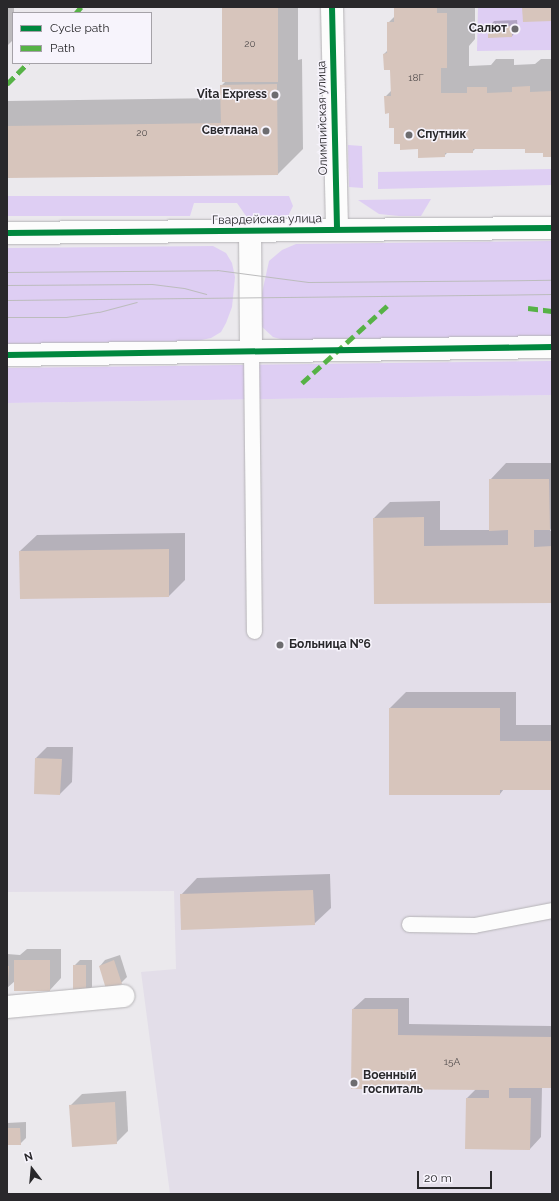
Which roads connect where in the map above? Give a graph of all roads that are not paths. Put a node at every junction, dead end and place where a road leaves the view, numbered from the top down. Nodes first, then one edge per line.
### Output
1 (332, 7) edge
2 (552, 228) edge
3 (337, 229) junction
4 (250, 232) junction
5 (7, 233) edge
6 (552, 347) edge
7 (251, 351) junction
8 (7, 355) edge
9 (254, 631) dead end
10 (552, 910) edge
11 (409, 924) dead end
12 (123, 996) dead end
13 (7, 1008) edge

1 - 3 street, Олимпийская улица
2 - 3 street, Гвардейская улица
3 - 4 street, Гвардейская улица
4 - 5 street, Гвардейская улица
4 - 7 street
6 - 7 street
7 - 8 street
7 - 9 lane
10 - 11 lane
12 - 13 street

